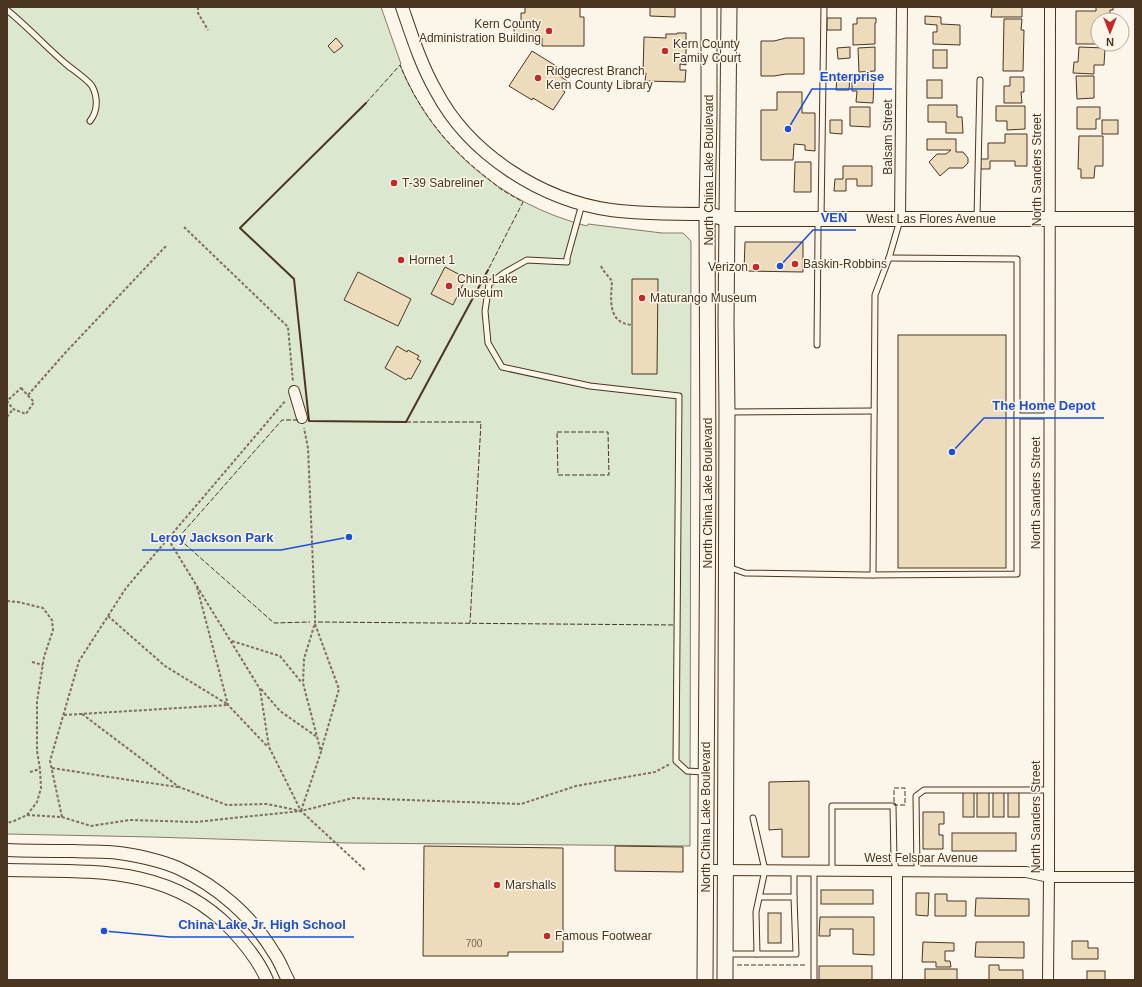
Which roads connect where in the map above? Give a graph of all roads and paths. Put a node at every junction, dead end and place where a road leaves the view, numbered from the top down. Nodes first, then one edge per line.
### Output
1 (198, 7) edge
2 (402, 7) edge
3 (709, 7) edge
4 (729, 7) edge
5 (824, 7) edge
6 (902, 7) edge
7 (1050, 7) edge
8 (7, 10) edge
9 (208, 30) dead end
10 (980, 80) dead end
11 (90, 121) dead end
12 (583, 203) junction
13 (707, 214) junction
14 (727, 219) junction
15 (821, 219) junction
16 (900, 219) junction
17 (977, 219) junction
18 (1051, 219) junction
19 (1135, 219) edge
20 (184, 228) dead end
21 (166, 246) dead end
22 (889, 258) junction
23 (601, 266) dead end
24 (632, 325) dead end
25 (817, 345) dead end
26 (294, 391) junction
27 (28, 395) junction
28 (7, 401) edge
29 (13, 409) junction
30 (874, 411) junction
31 (727, 412) junction
32 (1017, 416) junction
33 (1050, 416) junction
34 (7, 417) edge
35 (302, 418) joint
36 (708, 474) junction
37 (168, 539) junction
38 (726, 567) junction
39 (872, 575) junction
40 (196, 584) junction
41 (7, 601) edge
42 (108, 616) junction
43 (315, 623) junction
44 (231, 641) junction
45 (32, 662) dead end
46 (43, 665) junction
47 (303, 684) junction
48 (260, 688) junction
49 (228, 705) junction
50 (82, 714) junction
51 (64, 715) junction
52 (317, 737) junction
53 (269, 747) junction
54 (321, 752) junction
55 (676, 761) junction
56 (52, 768) junction
57 (40, 770) junction
58 (30, 772) dead end
59 (706, 772) junction
60 (179, 787) junction
61 (1049, 790) junction
62 (302, 811) junction
63 (27, 814) junction
64 (62, 817) junction
65 (753, 818) dead end
66 (7, 822) edge
67 (7, 850) edge
68 (7, 870) edge
69 (366, 870) dead end
70 (706, 870) junction
71 (725, 870) junction
72 (765, 870) junction
73 (794, 871) junction
74 (814, 871) junction
75 (832, 871) junction
76 (917, 871) junction
77 (897, 872) junction
78 (1049, 877) junction
79 (1135, 877) edge
80 (760, 897) junction
81 (794, 897) junction
82 (725, 954) junction
83 (757, 954) junction
84 (267, 980) edge
85 (288, 980) edge
86 (705, 980) edge
87 (725, 980) edge
88 (814, 980) edge
89 (896, 980) edge
90 (1048, 980) edge

1 - 9 path
2 - 12 street
3 - 13 main road, North China Lake Boulevard
4 - 14 main road, North China Lake Boulevard
5 - 15 lane
6 - 16 street, Balsam Street
7 - 18 street, North Sanders Street
8 - 11 lane
10 - 17 lane
12 - 13 street
12 - 55 lane
13 - 14 main road, West Las Flores Avenue
13 - 36 main road, North China Lake Boulevard
14 - 15 main road, West Las Flores Avenue
14 - 31 main road, North China Lake Boulevard
15 - 16 main road, West Las Flores Avenue
15 - 25 lane
16 - 17 main road, West Las Flores Avenue
16 - 22 lane
17 - 18 main road, West Las Flores Avenue
18 - 19 main road, West Las Flores Avenue
18 - 33 street, North Sanders Street
20 - 26 path
21 - 27 path
22 - 30 lane
22 - 32 lane
23 - 24 path
26 - 35 street
26 - 37 path
27 - 28 path
27 - 29 path
28 - 29 path
29 - 34 path
30 - 31 lane
30 - 39 lane
31 - 38 main road, North China Lake Boulevard
32 - 33 lane
32 - 39 lane
33 - 61 street, North Sanders Street
35 - 43 path
36 - 38 main road
36 - 59 main road, North China Lake Boulevard
37 - 40 path
37 - 42 path
38 - 39 lane
38 - 71 main road, North China Lake Boulevard
40 - 44 path
40 - 49 path
41 - 46 path
42 - 49 path
42 - 51 path
43 - 47 path
43 - 54 path
44 - 47 path
44 - 48 path
45 - 46 path
46 - 57 path
47 - 52 path
48 - 52 path
48 - 53 path
49 - 50 path
49 - 53 path
50 - 51 path
50 - 60 path
51 - 56 path
52 - 54 path
53 - 62 path
54 - 62 path
55 - 59 lane
55 - 62 path
56 - 60 path
56 - 64 path
57 - 58 path
57 - 63 path
59 - 70 main road, North China Lake Boulevard
60 - 62 path
61 - 76 lane
61 - 78 street, North Sanders Street
62 - 64 path
62 - 69 path
63 - 64 path
63 - 66 path
65 - 72 lane
67 - 85 street
68 - 84 street
70 - 71 street, West Felspar Avenue
70 - 86 main road, North China Lake Boulevard
71 - 72 street, West Felspar Avenue
71 - 82 main road, North China Lake Boulevard
72 - 73 street, West Felspar Avenue
72 - 80 lane
73 - 74 street, West Felspar Avenue
73 - 81 lane
74 - 75 street, West Felspar Avenue
74 - 88 lane
75 - 77 street, West Felspar Avenue
75 - 77 lane
76 - 77 street, West Felspar Avenue
76 - 78 street, West Felspar Avenue
77 - 89 street
78 - 79 street, West Felspar Avenue
78 - 90 street, North Sanders Street
80 - 81 lane
80 - 83 lane
81 - 83 lane
82 - 83 lane
82 - 87 main road, North China Lake Boulevard

